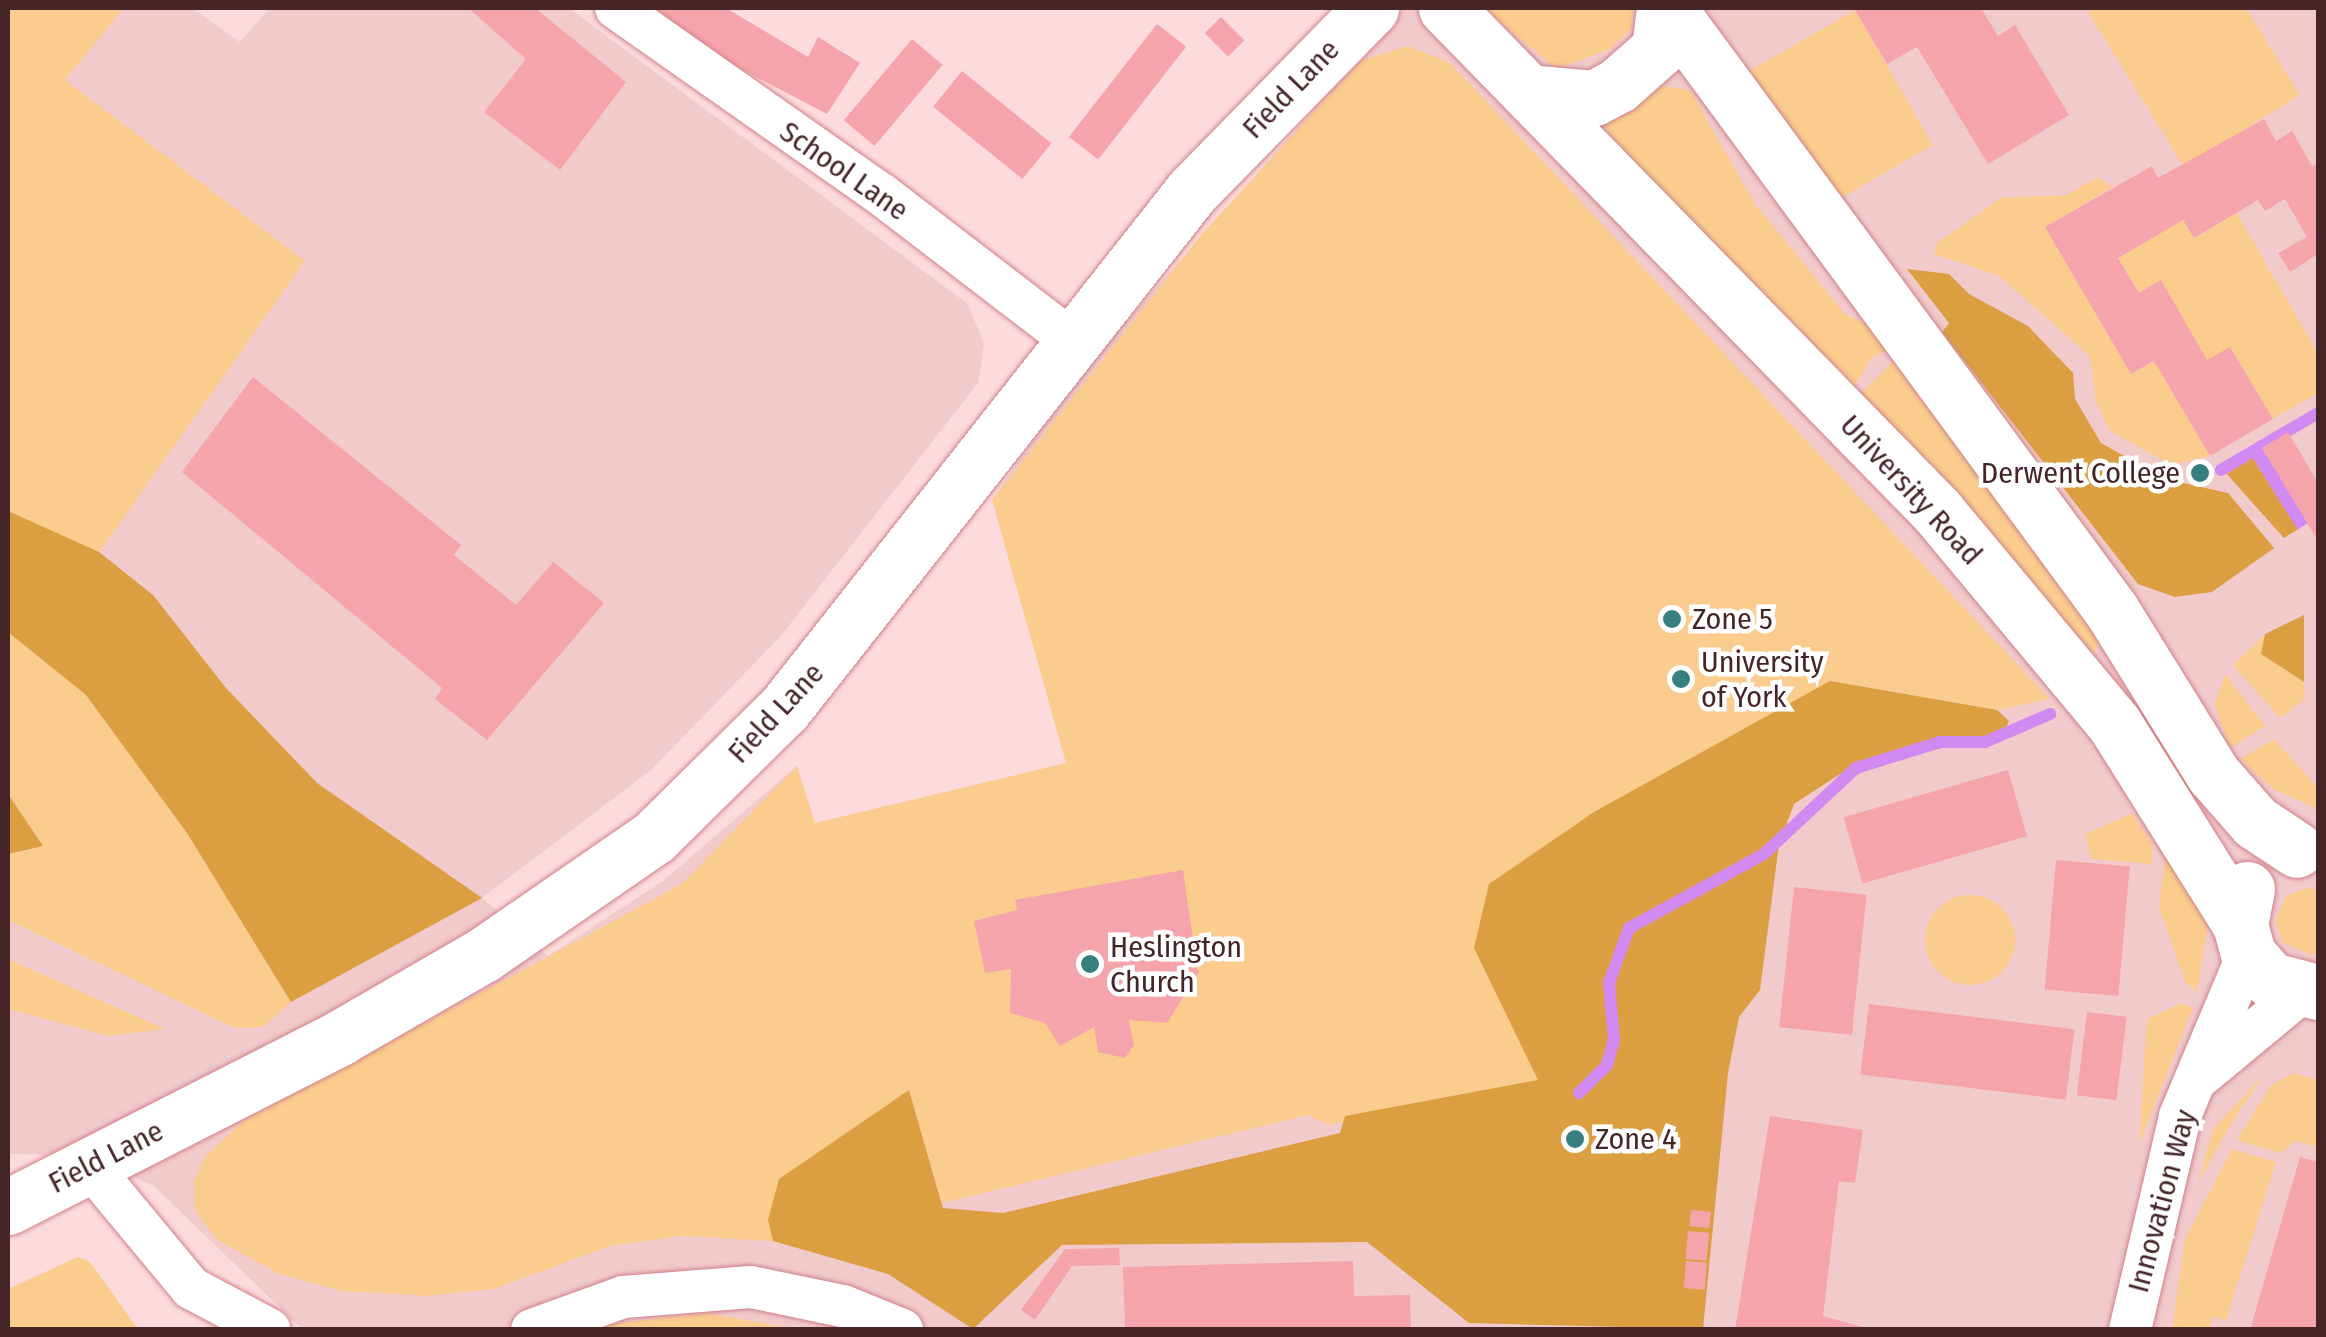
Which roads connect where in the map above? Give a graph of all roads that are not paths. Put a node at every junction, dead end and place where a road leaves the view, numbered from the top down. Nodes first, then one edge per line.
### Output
1 (616, 8) edge
2 (1372, 8) edge
3 (1446, 8) edge
4 (1666, 8) edge
5 (1537, 93) junction
6 (1070, 339) junction
7 (2308, 849) edge
8 (2244, 939) junction
9 (2310, 992) edge
10 (2202, 1075) junction
11 (89, 1166) junction
12 (8, 1207) edge
13 (270, 1330) edge
14 (532, 1330) edge
15 (902, 1330) edge
16 (2130, 1330) edge

1 - 6 street, School Lane
2 - 6 street, Field Lane
3 - 5 street, University Road
4 - 5 street
4 - 7 street
5 - 8 street, University Road
6 - 11 street, Field Lane
7 - 8 street
8 - 9 street, University Road
8 - 10 street, Innovation Way
9 - 10 street, Innovation Way
10 - 16 street, Innovation Way
11 - 12 street, Field Lane
11 - 13 street
14 - 15 street

